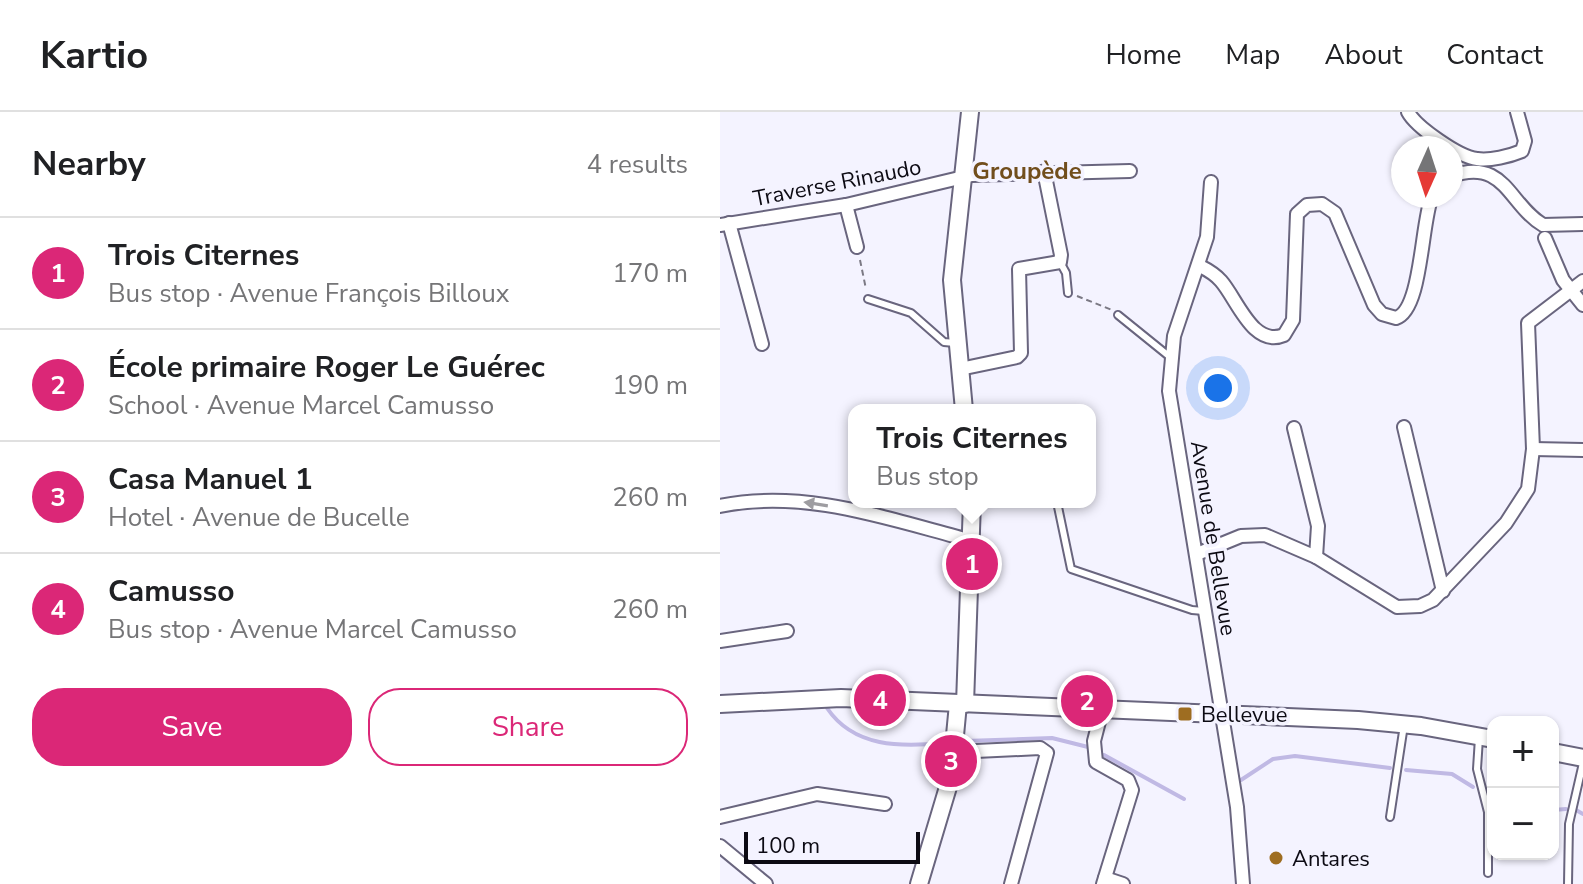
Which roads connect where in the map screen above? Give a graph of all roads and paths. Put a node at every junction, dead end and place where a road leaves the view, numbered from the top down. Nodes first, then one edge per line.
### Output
1 (970, 112) edge
2 (1408, 112) edge
3 (1517, 112) edge
4 (1044, 171) junction
5 (1130, 171) dead end
6 (1463, 174) edge
7 (961, 179) junction
8 (1211, 182) dead end
9 (846, 205) junction
10 (1428, 208) edge
11 (725, 224) edge
12 (1583, 224) edge
13 (1545, 238) dead end
14 (857, 247) joint
15 (1060, 262) junction
16 (1200, 266) junction
17 (1583, 281) edge
18 (1570, 290) junction
19 (1068, 293) joint
20 (868, 299) joint
21 (1583, 305) edge
22 (1118, 315) joint
23 (762, 344) dead end
24 (957, 344) junction
25 (1170, 357) junction
26 (960, 369) junction
27 (963, 404) edge
28 (1404, 427) dead end
29 (1294, 428) dead end
30 (1533, 449) junction
31 (1583, 450) edge
32 (720, 506) edge
33 (972, 508) edge
34 (1058, 508) edge
35 (973, 541) junction
36 (1197, 554) junction
37 (1316, 557) junction
38 (1443, 591) junction
39 (1206, 611) junction
40 (787, 631) dead end
41 (720, 641) edge
42 (720, 704) edge
43 (962, 704) junction
44 (1102, 710) junction
45 (1222, 715) junction
46 (1404, 725) junction
47 (1486, 738) edge
48 (955, 752) junction
49 (1559, 754) edge
50 (1583, 761) edge
51 (885, 804) dead end
52 (720, 817) edge
53 (1390, 817) dead end
54 (720, 846) edge
55 (1488, 873) dead end
56 (1104, 881) edge
57 (766, 884) edge
58 (919, 884) edge
59 (1011, 884) edge
60 (1123, 884) edge
61 (1243, 884) edge
62 (1568, 884) edge

1 - 7 street
2 - 3 street
4 - 5 street, Traverse Rinaudo
4 - 7 street, Traverse Rinaudo
4 - 15 street
6 - 12 street
7 - 9 street, Traverse Rinaudo
7 - 24 street
8 - 16 street, Avenue de Bellevue
9 - 11 street, Traverse Rinaudo
9 - 14 street
10 - 16 street
11 - 23 street
13 - 18 street
14 - 20 path
15 - 19 lane
15 - 26 street
16 - 25 street, Avenue de Bellevue
17 - 18 street
18 - 21 street
18 - 30 street
19 - 22 path
20 - 24 lane
22 - 25 lane
24 - 26 street
25 - 36 street, Avenue de Bellevue
26 - 27 street
28 - 38 street
29 - 37 street
30 - 31 street
30 - 38 street
35 -> 32 street
33 - 35 street
34 - 39 lane
35 - 43 street
36 - 37 street
36 - 39 street, Avenue de Bellevue
37 - 38 street
39 - 45 street, Avenue de Bellevue
40 - 41 street
42 - 43 street
43 - 44 street
43 - 48 street
44 - 45 street
44 - 56 street
45 - 46 street
45 - 61 street, Avenue de Bellevue
46 - 47 street
46 - 53 lane
47 - 55 lane
48 - 58 street
48 - 59 street
49 - 50 street
50 - 62 lane
51 - 52 street
54 - 57 street
56 - 60 street

